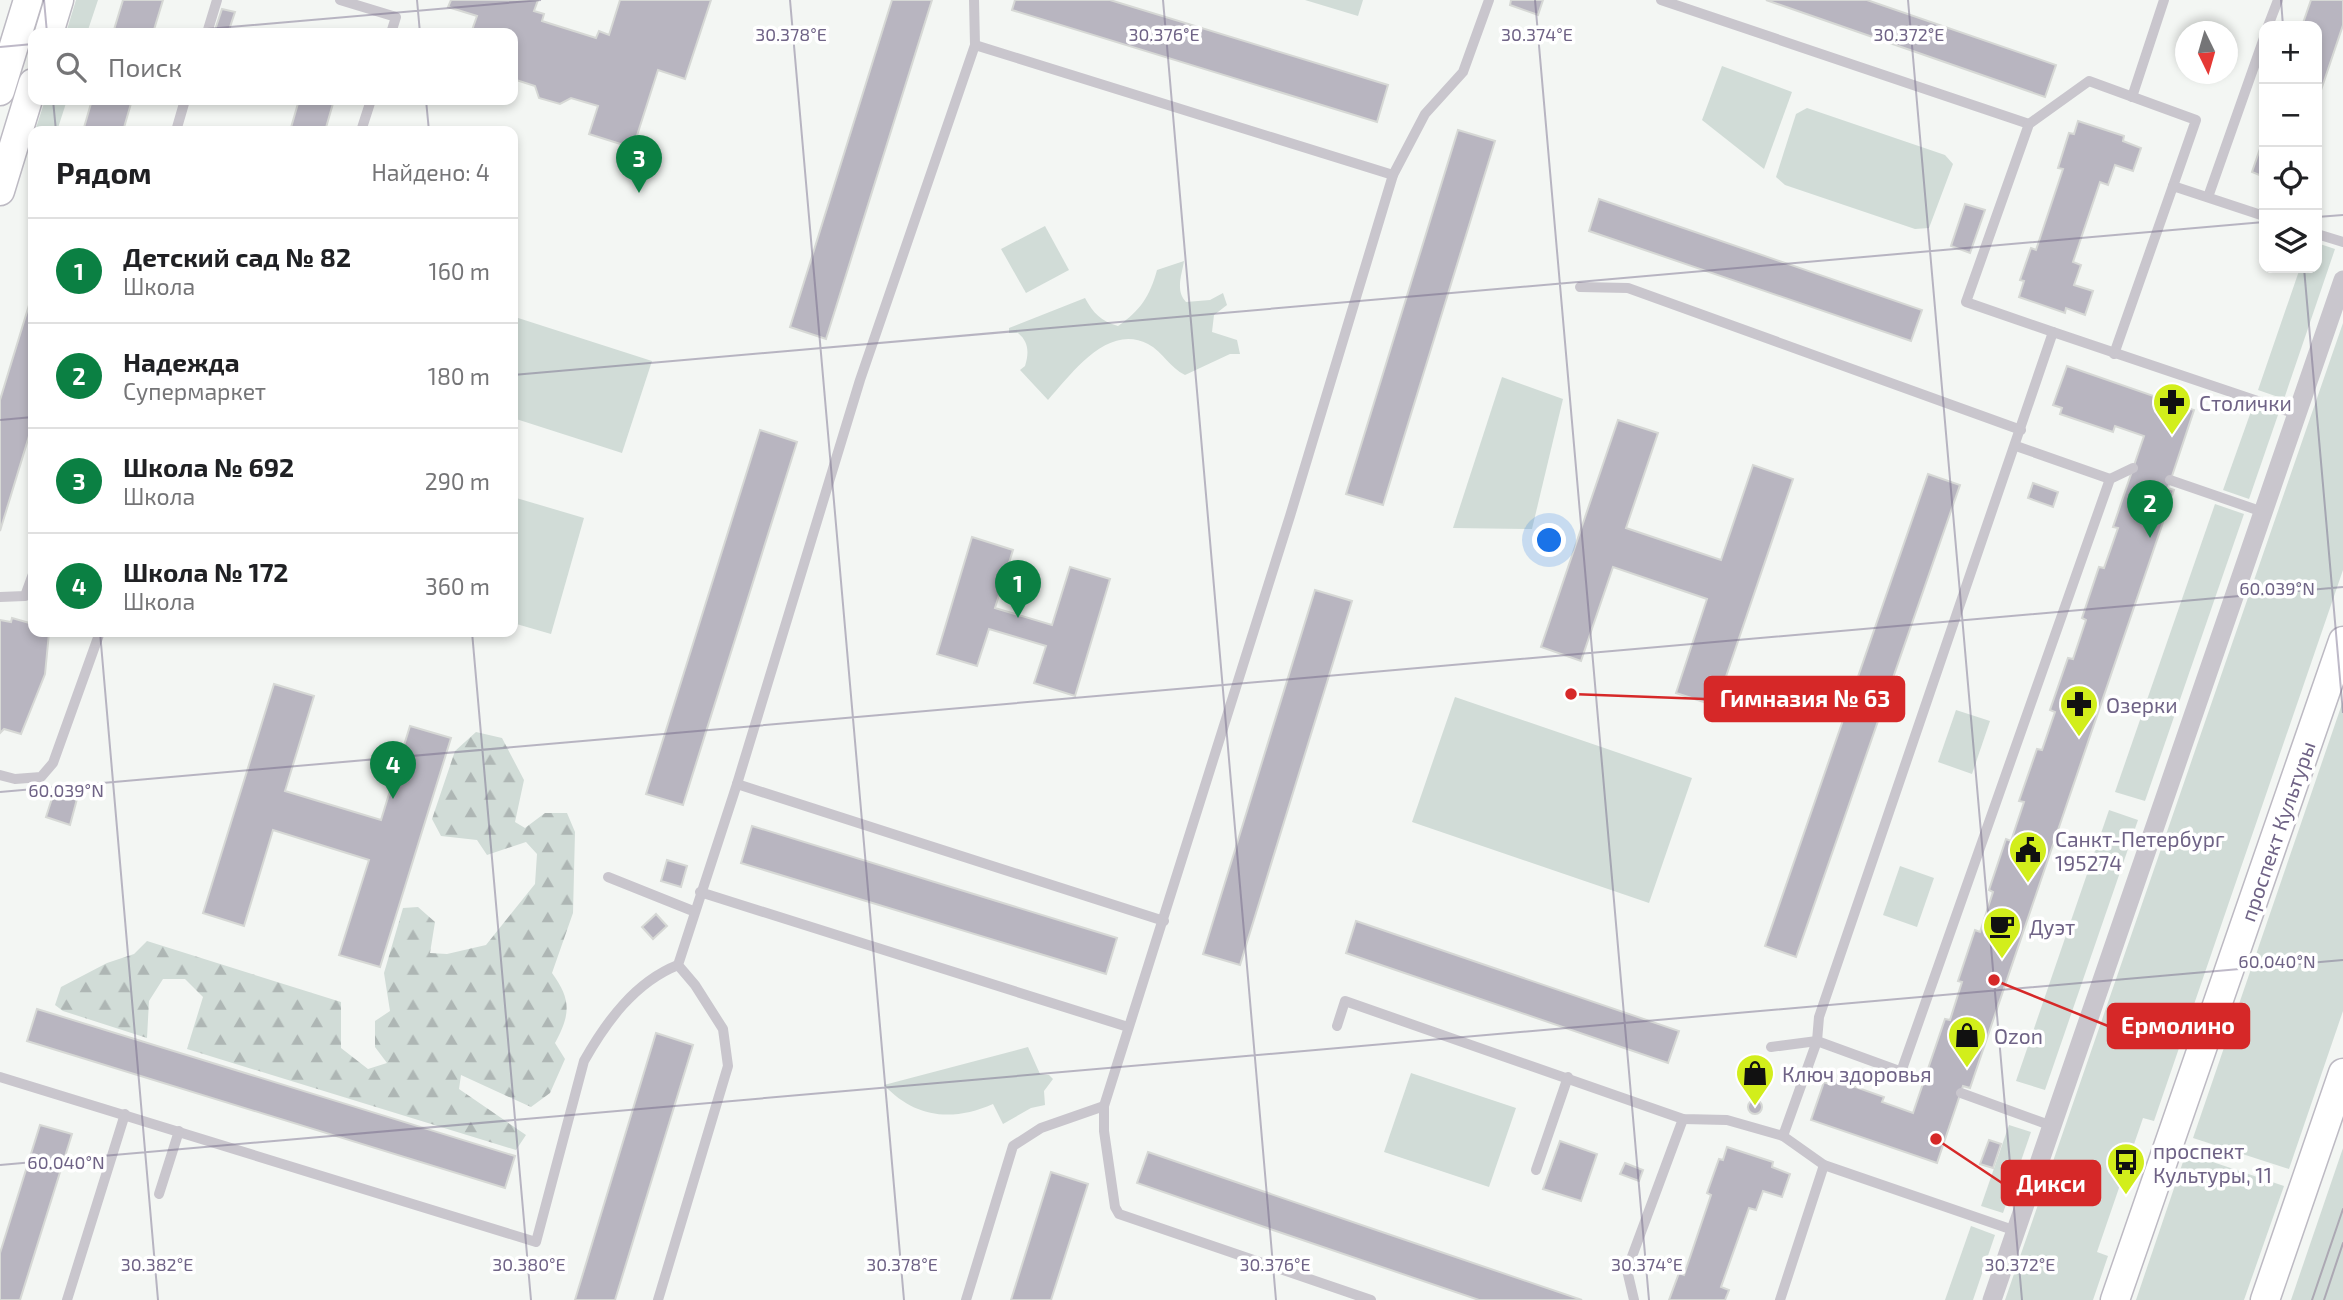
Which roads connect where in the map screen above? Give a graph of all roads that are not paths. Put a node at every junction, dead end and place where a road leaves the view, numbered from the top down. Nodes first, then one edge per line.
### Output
1 (28, 0) edge
2 (59, 0) edge
3 (217, 0) edge
4 (340, 0) edge
5 (974, 0) edge
6 (1489, 0) edge
7 (1661, 0) edge
8 (2164, 0) edge
9 (2278, 0) edge
10 (2270, 21) edge
11 (51, 28) edge
12 (209, 28) edge
13 (393, 28) edge
14 (975, 46) junction
15 (2259, 52) edge
16 (0, 91) edge
17 (2132, 97) junction
18 (28, 99) edge
19 (184, 105) edge
20 (370, 105) edge
21 (2029, 124) junction
22 (178, 126) edge
23 (363, 126) edge
24 (1392, 175) junction
25 (2173, 186) junction
26 (0, 191) edge
27 (2208, 197) junction
28 (2259, 214) edge
29 (2322, 236) edge
30 (2343, 242) edge
31 (2343, 280) edge
32 (1580, 287) dead end
33 (2053, 332) junction
34 (2114, 354) junction
35 (2296, 414) junction
36 (2021, 430) junction
37 (2016, 446) junction
38 (2133, 468) dead end
39 (2110, 479) junction
40 (2170, 480) dead end
41 (2263, 512) junction
42 (0, 597) edge
43 (28, 597) edge
44 (98, 637) edge
45 (2343, 640) edge
46 (0, 775) edge
47 (737, 784) junction
48 (608, 877) dead end
49 (700, 892) junction
50 (693, 911) junction
51 (1164, 921) junction
52 (678, 965) junction
53 (1337, 1026) dead end
54 (1128, 1027) junction
55 (1817, 1041) junction
56 (1771, 1047) dead end
57 (1901, 1072) junction
58 (2343, 1073) edge
59 (0, 1077) edge
60 (1568, 1077) junction
61 (1924, 1080) dead end
62 (1961, 1093) dead end
63 (1104, 1105) junction
64 (125, 1114) junction
65 (1683, 1119) junction
66 (2053, 1126) junction
67 (179, 1130) junction
68 (1783, 1136) junction
69 (1824, 1165) junction
70 (1536, 1170) dead end
71 (159, 1194) dead end
72 (2016, 1231) junction
73 (67, 1300) edge
74 (658, 1300) edge
75 (966, 1300) edge
76 (1371, 1300) edge
77 (1634, 1300) edge
78 (1780, 1300) edge
79 (1992, 1300) edge
80 (2115, 1300) edge
81 (2265, 1300) edge

1 - 16 main road
2 - 11 main road
3 - 12 lane
4 - 13 lane
5 - 14 lane
6 - 24 lane
7 - 21 lane
8 - 17 lane
9 - 10 lane
14 - 24 lane
14 - 47 lane
15 - 27 lane
17 - 21 lane
17 - 25 lane
18 - 26 main road
19 - 22 lane
20 - 23 lane
21 - 33 lane
24 - 51 lane
25 - 27 lane
25 - 34 lane
27 - 28 lane
29 - 30 lane
31 - 35 street
32 - 36 lane
33 - 34 lane
33 - 36 lane
34 - 35 lane
35 - 41 street
36 - 37 lane
37 - 39 lane
37 - 55 lane
38 - 39 lane
39 - 57 lane
40 - 41 lane
41 - 66 street
42 - 43 lane
44 - 46 lane
45 - 80 main road, проспект Культуры
47 - 49 lane
47 - 51 lane
48 - 50 lane
49 - 50 lane
49 - 54 lane
50 - 52 lane
51 - 54 lane
52 - 67 lane
52 - 74 lane
53 - 60 lane
54 - 63 lane
55 - 56 lane
55 - 57 lane
55 - 68 lane
57 - 61 lane
58 - 81 main road
59 - 64 lane
60 - 65 lane
60 - 70 lane
62 - 66 lane
63 - 75 lane
63 - 76 lane
64 - 67 lane
64 - 73 lane
65 - 68 lane
65 - 77 lane
66 - 72 street
67 - 71 lane
68 - 69 lane
69 - 72 lane
69 - 78 lane
72 - 79 street

